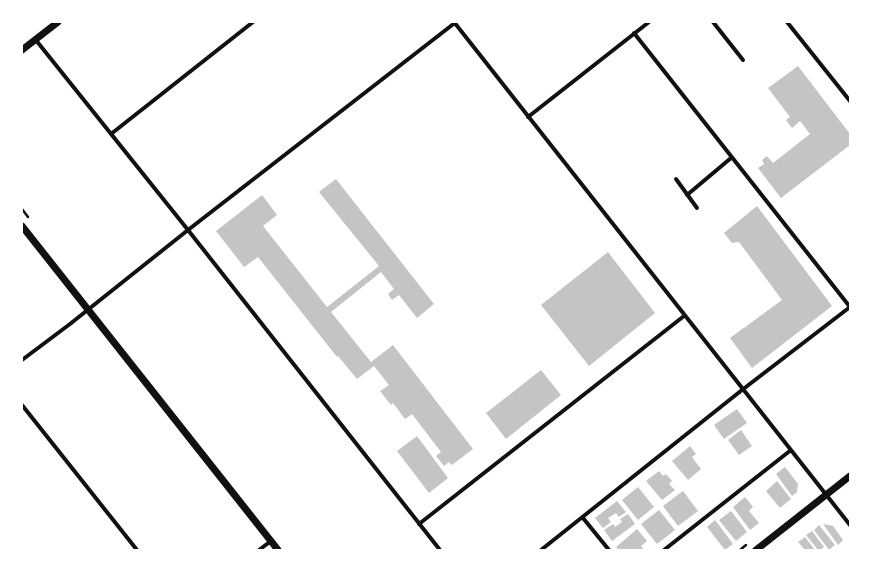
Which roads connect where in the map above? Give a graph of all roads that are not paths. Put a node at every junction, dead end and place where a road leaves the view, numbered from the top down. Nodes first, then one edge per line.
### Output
1 (58, 22) edge
2 (253, 22) edge
3 (455, 22) edge
4 (649, 22) edge
5 (713, 22) edge
6 (787, 22) edge
7 (634, 33) junction
8 (35, 39) junction
9 (22, 50) edge
10 (743, 60) dead end
11 (850, 101) edge
12 (528, 117) junction
13 (111, 134) junction
14 (731, 158) junction
15 (676, 179) dead end
16 (688, 195) junction
17 (697, 208) dead end
18 (22, 226) edge
19 (188, 230) junction
20 (850, 307) edge
21 (88, 310) junction
22 (684, 316) junction
23 (22, 360) edge
24 (742, 390) junction
25 (22, 405) edge
26 (791, 450) junction
27 (850, 476) edge
28 (826, 495) junction
29 (583, 518) junction
30 (419, 524) junction
31 (850, 526) edge
32 (271, 541) junction
33 (136, 550) edge
34 (259, 550) edge
35 (278, 550) edge
36 (440, 550) edge
37 (541, 550) edge
38 (609, 550) edge
39 (664, 550) edge
40 (756, 550) edge

1 - 8 street
2 - 13 street
3 - 12 street
3 - 19 street
4 - 7 street
5 - 10 street
6 - 11 street
7 - 12 street
7 - 14 street
8 - 9 street
8 - 13 street
12 - 22 street
13 - 19 street
14 - 16 street
14 - 20 street
15 - 16 street
16 - 17 street
18 - 21 street
19 - 21 street
19 - 30 street
20 - 24 street
21 - 23 street
21 - 32 street
22 - 24 street
22 - 30 street
24 - 26 street
24 - 29 street
25 - 33 street
26 - 28 street
26 - 39 street
27 - 28 street
28 - 31 street
28 - 40 street
29 - 37 street
29 - 38 street
30 - 36 street
32 - 34 street
32 - 35 street

